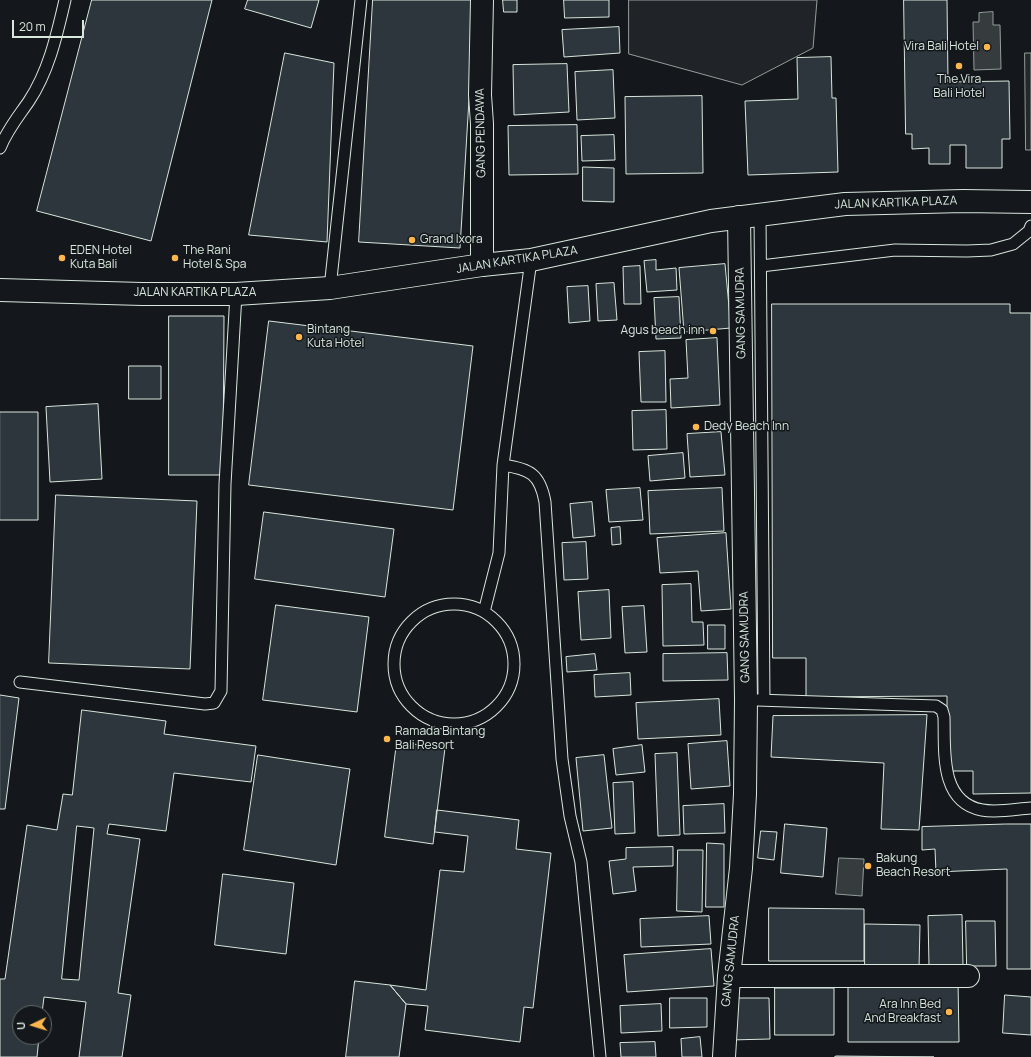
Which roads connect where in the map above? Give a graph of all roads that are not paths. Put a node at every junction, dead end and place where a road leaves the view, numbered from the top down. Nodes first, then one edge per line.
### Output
1 (65, 0) edge
2 (361, 0) edge
3 (482, 0) edge
4 (0, 148) edge
5 (1031, 202) edge
6 (750, 216) junction
7 (1031, 226) edge
8 (531, 260) junction
9 (482, 265) junction
10 (761, 266) junction
11 (330, 288) junction
12 (0, 290) edge
13 (236, 294) junction
14 (503, 465) junction
15 (484, 612) junction
16 (20, 682) dead end
17 (755, 700) junction
18 (1031, 808) edge
19 (729, 976) junction
20 (968, 976) dead end
21 (600, 1057) edge
22 (724, 1057) edge

1 - 4 lane
2 - 11 lane
3 - 9 street, GANG PENDAWA
5 - 6 street, JALAN KARTIKA PLAZA
6 - 8 street, JALAN KARTIKA PLAZA
6 - 10 lane
6 - 17 street, GANG SAMUDRA
7 - 10 lane
8 - 9 street, JALAN KARTIKA PLAZA
8 - 14 lane
9 - 11 street, JALAN KARTIKA PLAZA
10 - 17 lane
11 - 13 street, JALAN KARTIKA PLAZA
12 - 13 street, JALAN KARTIKA PLAZA
13 - 16 lane
14 - 15 lane
14 - 21 lane
15 - 15 lane
17 - 18 lane
17 - 19 street, GANG SAMUDRA
19 - 20 street
19 - 22 street, GANG SAMUDRA

